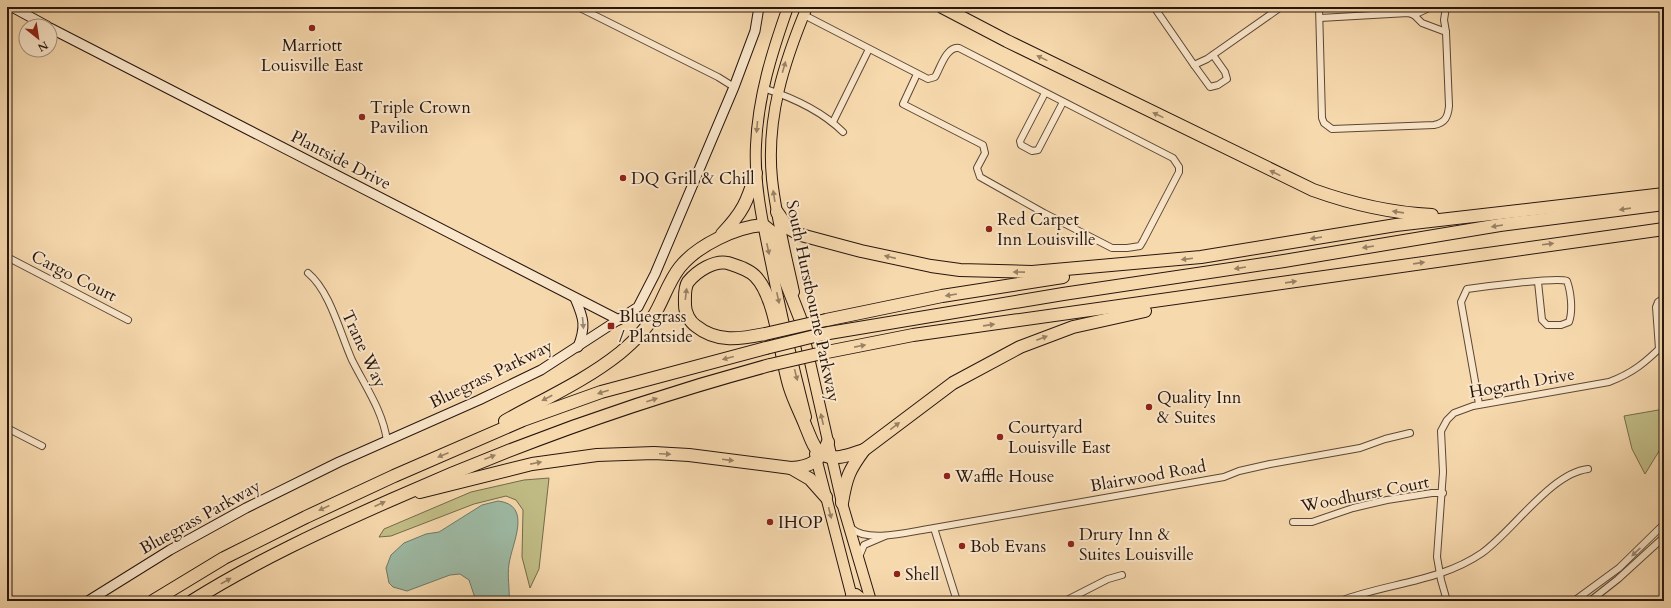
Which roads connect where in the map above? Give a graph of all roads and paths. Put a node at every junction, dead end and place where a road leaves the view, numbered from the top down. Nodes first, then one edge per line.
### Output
1 (12, 7) edge
2 (578, 7) edge
3 (759, 7) edge
4 (788, 7) edge
5 (942, 7) edge
6 (1154, 7) edge
7 (1281, 7) edge
8 (1319, 7) edge
9 (1431, 7) edge
10 (1446, 7) edge
11 (806, 11) edge
12 (1414, 15) junction
13 (32, 18) edge
14 (1320, 18) junction
15 (58, 32) edge
16 (1446, 32) junction
17 (869, 50) junction
18 (1213, 55) junction
19 (1194, 65) junction
20 (917, 74) junction
21 (734, 87) junction
22 (763, 88) junction
23 (777, 93) junction
24 (1045, 93) junction
25 (1063, 102) junction
26 (833, 122) junction
27 (843, 132) dead end
28 (756, 173) junction
29 (1664, 194) edge
30 (1664, 204) edge
31 (777, 212) junction
32 (1465, 216) junction
33 (763, 225) junction
34 (1664, 229) edge
35 (715, 242) junction
36 (7, 256) edge
37 (1156, 262) junction
38 (308, 273) dead end
39 (1538, 282) junction
40 (1252, 287) junction
41 (575, 298) junction
42 (1664, 298) edge
43 (800, 318) junction
44 (128, 320) dead end
45 (619, 320) junction
46 (1664, 344) edge
47 (578, 347) junction
48 (1659, 349) junction
49 (1479, 404) junction
50 (7, 428) edge
51 (1410, 433) dead end
52 (387, 441) junction
53 (812, 441) junction
54 (828, 442) joint
55 (42, 446) dead end
56 (458, 449) junction
57 (864, 450) junction
58 (823, 458) junction
59 (791, 468) junction
60 (1588, 469) dead end
61 (403, 494) junction
62 (1443, 494) junction
63 (826, 497) junction
64 (842, 503) junction
65 (1293, 522) dead end
66 (1664, 524) edge
67 (849, 526) junction
68 (934, 528) junction
69 (888, 535) junction
70 (1664, 537) edge
71 (858, 561) junction
72 (1122, 574) dead end
73 (1440, 574) junction
74 (1583, 595) junction
75 (852, 598) edge
76 (88, 601) edge
77 (153, 601) edge
78 (192, 601) edge
79 (865, 601) edge
80 (871, 601) edge
81 (957, 601) edge
82 (1065, 601) edge
83 (1340, 601) edge
84 (1447, 601) edge
85 (1574, 601) edge
86 (1589, 601) edge

1 - 13 street
2 - 21 street
3 - 21 street, Bluegrass Parkway
4 - 22 main road, South Hurstbourne Parkway
32 -> 5 highway
6 - 19 street
7 - 18 street
8 - 14 street
9 - 12 street
10 - 16 street
11 - 17 street
23 -> 11 main road, South Hurstbourne Parkway
12 - 14 street
12 - 16 street
14 - 16 street
15 - 41 street, Plantside Drive
17 - 20 street
17 - 26 street
18 - 19 street
18 - 19 street
20 - 24 street
20 - 25 street
21 - 45 street, Bluegrass Parkway
22 - 23 street
22 -> 28 main road, South Hurstbourne Parkway
23 - 26 street
31 -> 23 main road, South Hurstbourne Parkway
24 - 25 street
24 - 25 street
26 - 27 street
28 - 33 main road, South Hurstbourne Parkway
28 - 35 highway
29 - 32 highway
30 -> 56 highway, bridge
37 -> 31 highway
31 - 43 main road, South Hurstbourne Parkway
32 -> 37 highway
33 - 35 highway
33 - 43 highway
33 -> 53 main road, South Hurstbourne Parkway
40 -> 34 highway
35 -> 56 highway
36 - 44 street, Cargo Court
37 -> 53 highway, bridge
38 - 52 street, Trane Way
39 - 39 street
39 - 49 street
57 -> 40 highway
61 -> 40 highway, bridge
41 - 45 street, Plantside Drive
41 -> 47 street
42 - 48 street
54 -> 43 main road, South Hurstbourne Parkway
45 - 47 street, Bluegrass Parkway
46 - 48 street, Hogarth Drive
47 - 52 street, Bluegrass Parkway
48 - 49 street, Hogarth Drive
49 - 62 street, Hogarth Drive
50 - 55 street
51 - 68 street, Blairwood Road
52 - 76 street, Bluegrass Parkway
53 - 58 highway
54 - 58 highway
56 -> 77 highway
57 - 58 highway
57 - 64 highway
58 - 59 highway
58 - 63 main road
58 - 64 main road
61 -> 59 highway
59 - 63 highway
60 - 73 street
78 -> 61 highway
62 - 65 street, Woodhurst Court
62 - 73 street, Hogarth Drive
63 -> 75 main road
64 - 67 main road
66 -> 74 street
67 - 69 street, Blairwood Road
67 - 71 main road
68 - 69 street, Blairwood Road
68 - 81 street
69 - 71 street, Blairwood Road
70 - 86 street
71 - 80 main road
72 - 82 street
73 - 83 street
73 - 84 street, Hogarth Drive
74 - 85 street
74 - 86 street
75 - 79 main road

